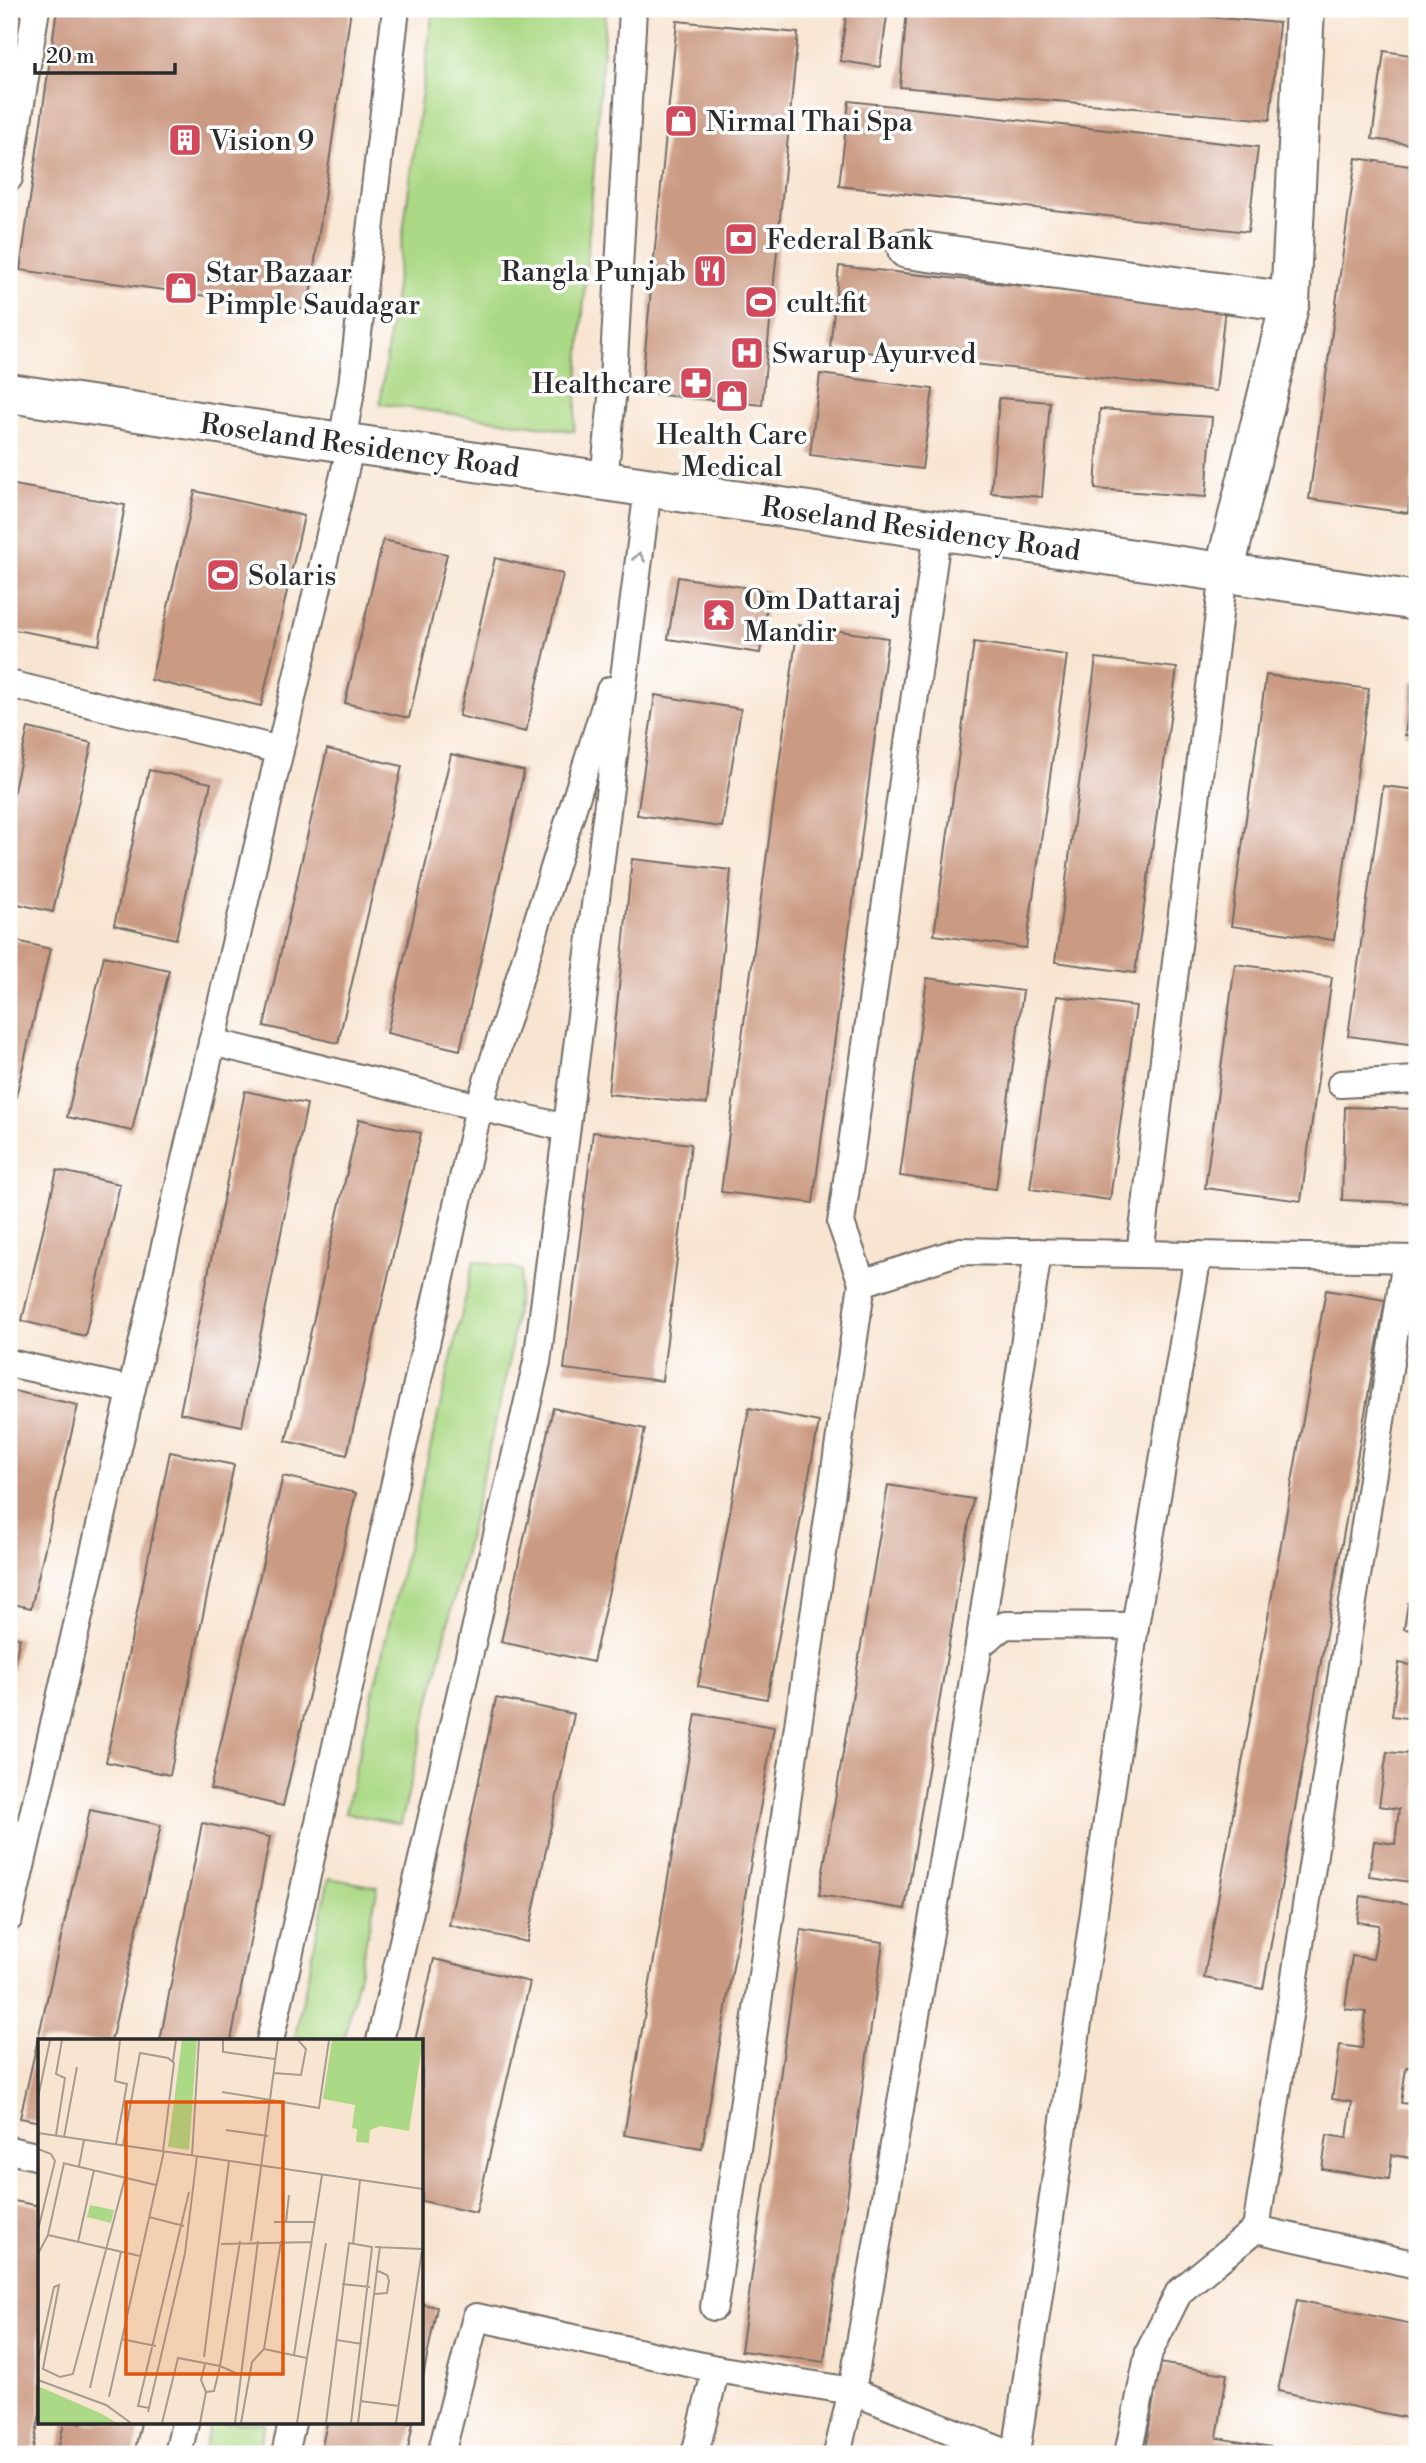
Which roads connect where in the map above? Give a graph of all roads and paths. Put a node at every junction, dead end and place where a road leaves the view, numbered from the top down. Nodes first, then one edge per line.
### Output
1 (36, 9) edge
2 (396, 9) edge
3 (633, 9) edge
4 (1305, 9) edge
5 (9, 178) edge
6 (907, 249) dead end
7 (1290, 302) junction
8 (9, 393) edge
9 (346, 443) junction
10 (604, 481) junction
11 (648, 488) junction
12 (938, 530) junction
13 (1224, 573) junction
14 (1417, 601) edge
15 (631, 625) junction
16 (9, 684) edge
17 (280, 750) junction
18 (212, 1042) junction
19 (1417, 1080) edge
20 (1341, 1084) dead end
21 (479, 1107) junction
22 (566, 1128) junction
23 (1038, 1252) junction
24 (1140, 1254) junction
25 (1198, 1255) junction
26 (1412, 1259) edge
27 (862, 1283) junction
28 (9, 1363) edge
29 (131, 1390) junction
30 (1135, 1626) junction
31 (979, 1645) junction
32 (9, 1919) edge
33 (270, 2039) edge
34 (380, 2039) edge
35 (9, 2150) edge
36 (38, 2157) edge
37 (1256, 2229) junction
38 (1417, 2265) edge
39 (714, 2307) dead end
40 (716, 2369) junction
41 (852, 2391) junction
42 (185, 2424) edge
43 (292, 2424) edge
44 (178, 2454) edge
45 (285, 2454) edge
46 (441, 2454) edge
47 (695, 2454) edge
48 (837, 2454) edge
49 (1009, 2454) edge
50 (1016, 2454) edge
51 (1128, 2454) edge

1 - 5 lane
2 - 9 lane
3 - 10 lane
4 - 7 street
6 - 7 street
7 - 13 street
8 - 9 street, Roseland Residency Road
9 - 10 street, Roseland Residency Road
9 - 17 lane
10 - 11 street, Roseland Residency Road
11 - 12 street, Roseland Residency Road
15 -> 11 lane
12 - 13 street, Roseland Residency Road
12 - 27 lane
13 - 14 street, Roseland Residency Road
13 - 24 lane
15 - 21 lane
15 - 22 lane
16 - 17 lane
17 - 18 lane
18 - 21 lane
18 - 29 lane
19 - 20 lane
21 - 22 lane
21 - 33 lane
22 - 34 lane
23 - 24 lane
23 - 27 lane
23 - 31 lane
24 - 25 lane
25 - 26 lane
25 - 30 lane
26 - 37 lane
27 - 39 lane
28 - 29 lane
29 - 32 lane
30 - 31 lane
30 - 50 lane
31 - 41 lane
35 - 36 lane
37 - 38 lane
37 - 51 lane
40 - 41 lane
40 - 46 lane
40 - 47 lane
41 - 48 lane
41 - 49 lane
42 - 44 lane
43 - 45 lane

